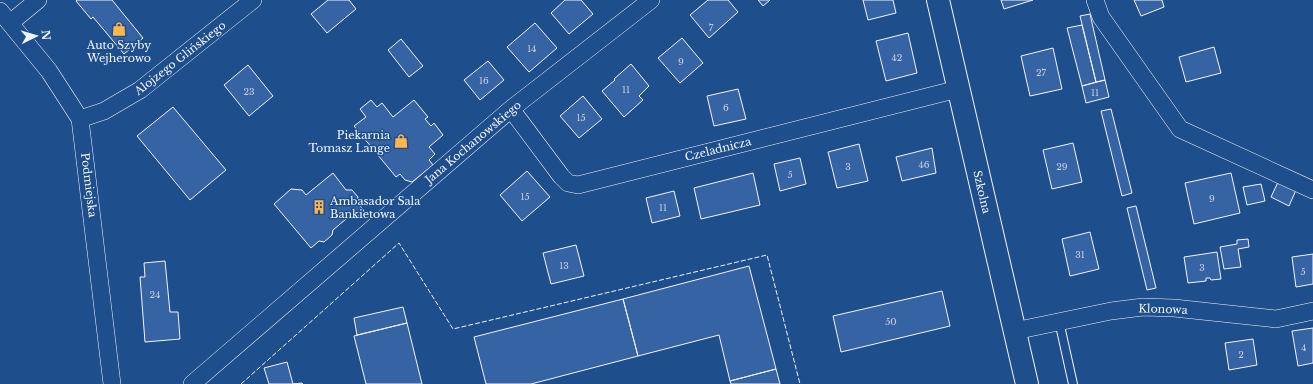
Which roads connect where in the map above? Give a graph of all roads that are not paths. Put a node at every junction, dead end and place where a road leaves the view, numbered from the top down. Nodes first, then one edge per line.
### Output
1 (38, 0) edge
2 (253, 0) edge
3 (651, 0) edge
4 (938, 0) edge
5 (1095, 0) edge
6 (5, 17) edge
7 (958, 89) junction
8 (511, 109) junction
9 (80, 120) junction
10 (1313, 190) edge
11 (1313, 311) edge
12 (1059, 321) junction
13 (1015, 331) junction
14 (112, 384) edge
15 (192, 384) edge
16 (1027, 384) edge
17 (1074, 384) edge

1 - 6 street
2 - 9 street, Alojzego Glińskiego
3 - 8 street, Jana Kochanowskiego
4 - 7 street, Szkolna
5 - 10 street
6 - 9 street, Podmiejska
7 - 8 street, Czeladnicza
7 - 13 street, Szkolna
8 - 15 street, Jana Kochanowskiego
9 - 14 street, Podmiejska
11 - 12 street, Klonowa
12 - 13 street, Klonowa
12 - 17 lane
13 - 16 street, Szkolna

